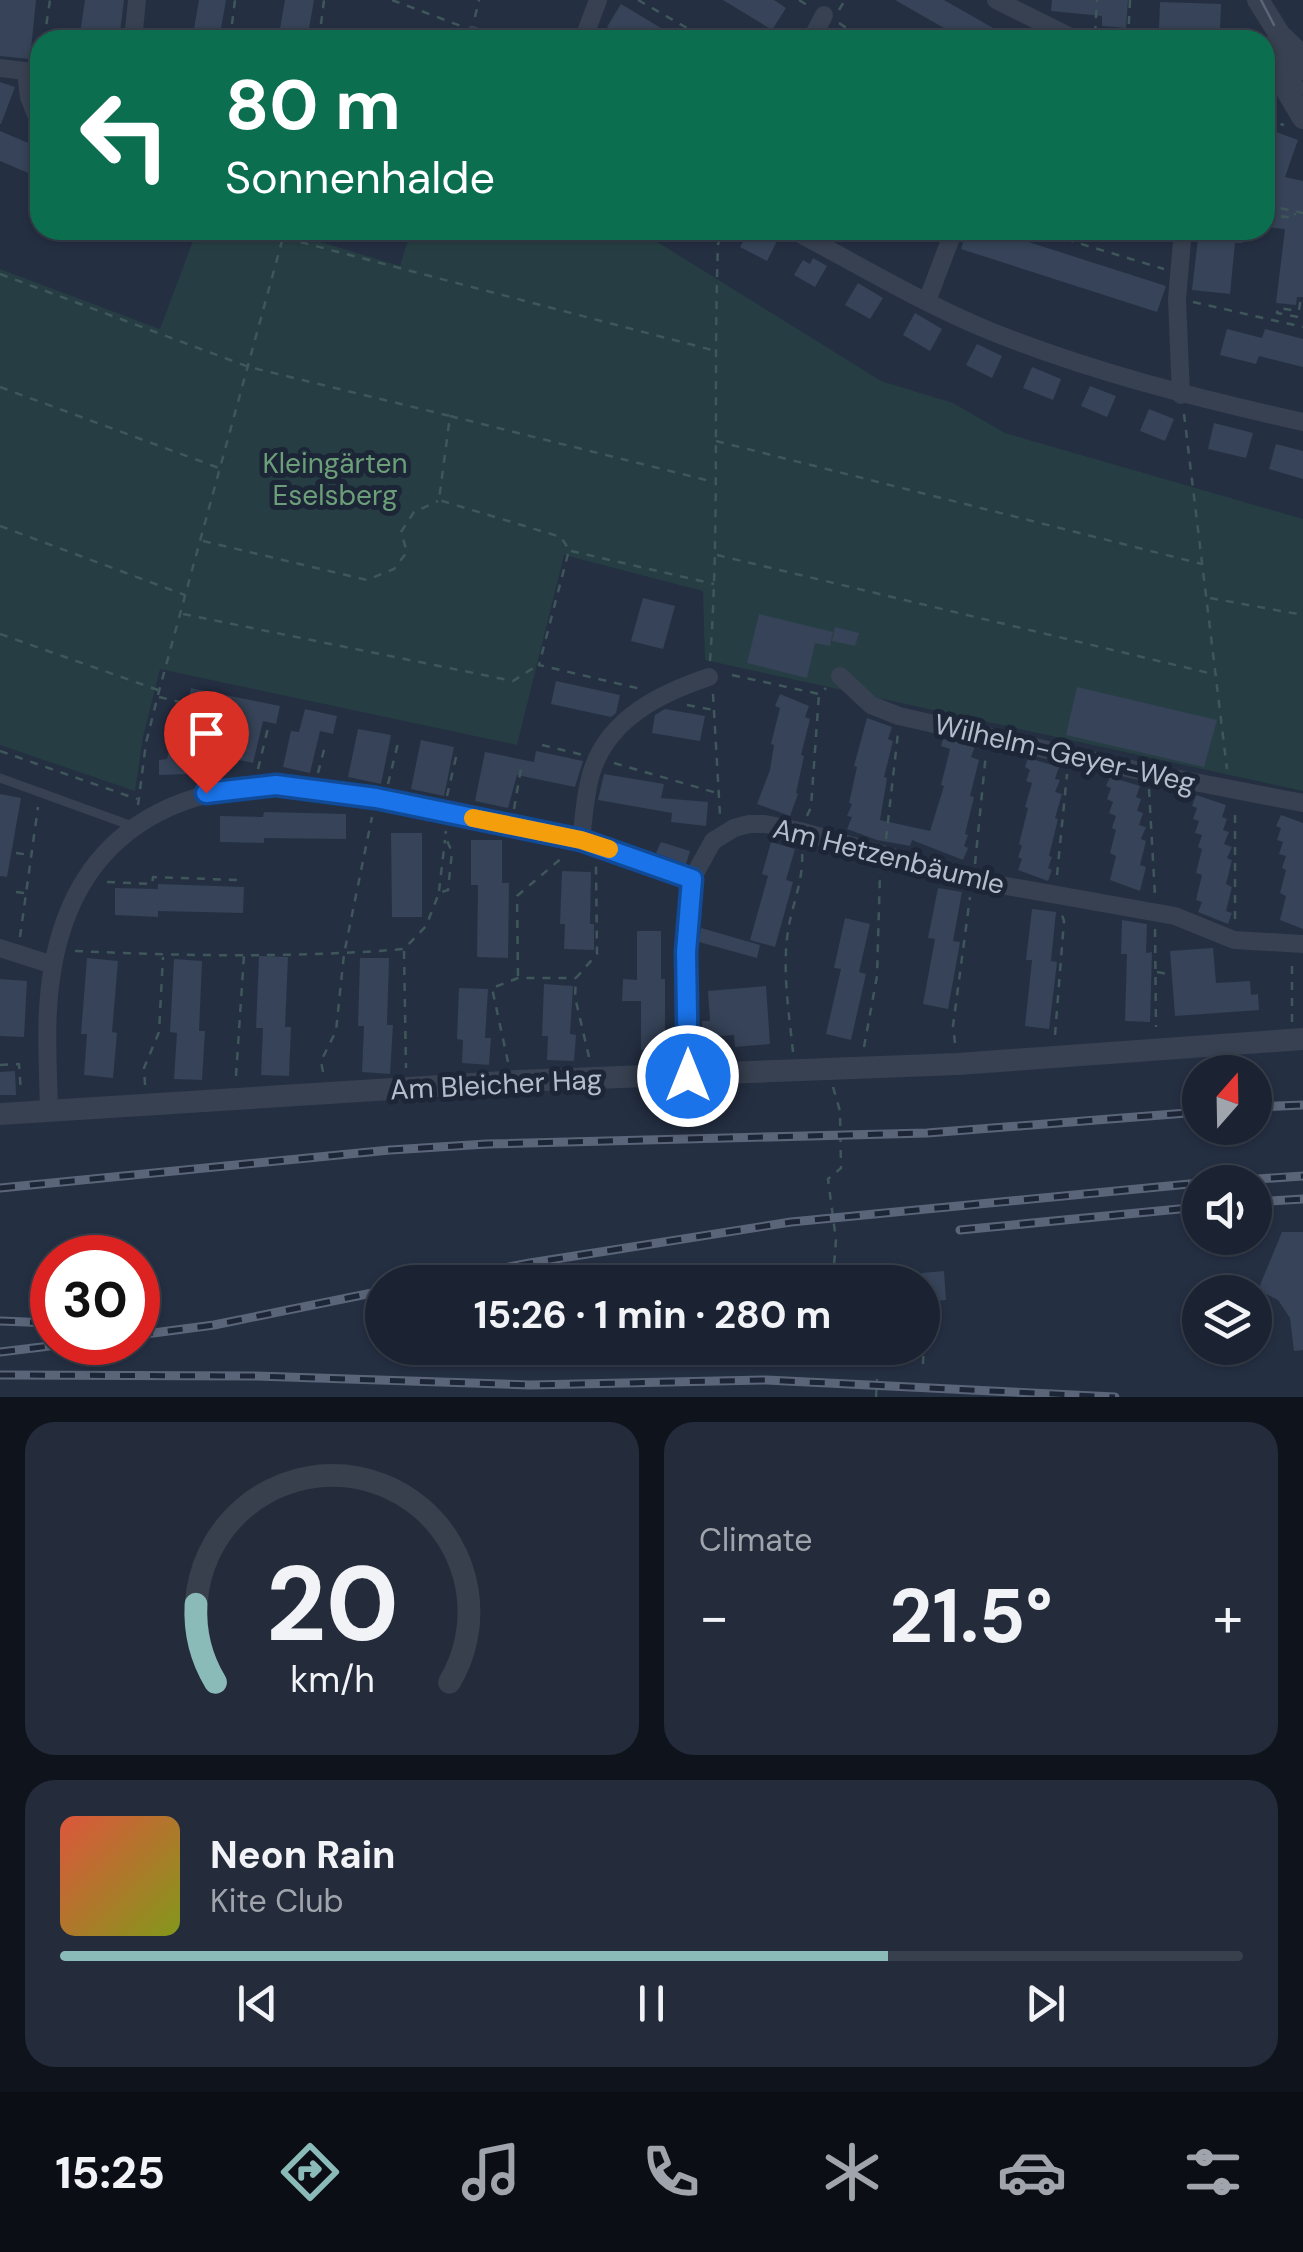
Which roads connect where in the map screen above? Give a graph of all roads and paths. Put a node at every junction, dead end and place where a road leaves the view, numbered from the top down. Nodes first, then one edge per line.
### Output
1 (50, 0) edge
2 (137, 0) edge
3 (235, 0) edge
4 (324, 0) edge
5 (392, 0) edge
6 (479, 0) edge
7 (598, 0) edge
8 (638, 0) edge
9 (996, 0) edge
10 (1097, 0) edge
11 (1130, 0) edge
12 (1255, 0) edge
13 (824, 15) dead end
14 (46, 30) edge
15 (135, 30) edge
16 (231, 30) edge
17 (320, 30) edge
18 (472, 30) joint
19 (588, 30) edge
20 (690, 30) edge
21 (816, 30) edge
22 (1037, 30) edge
23 (1095, 30) edge
24 (1128, 30) edge
25 (1266, 30) edge
26 (1270, 30) edge
27 (1275, 41) edge
28 (1287, 66) edge
29 (0, 68) edge
30 (30, 72) edge
31 (1303, 91) edge
32 (1299, 122) edge
33 (1275, 207) edge
34 (1295, 212) junction
35 (1303, 213) edge
36 (1275, 215) edge
37 (282, 240) edge
38 (291, 240) edge
39 (720, 240) edge
40 (812, 240) edge
41 (950, 240) edge
42 (1069, 240) edge
43 (1182, 240) edge
44 (1180, 273) junction
45 (0, 274) edge
46 (1301, 297) edge
47 (1177, 299) junction
48 (926, 301) junction
49 (1299, 311) junction
50 (1298, 317) junction
51 (1297, 325) junction
52 (1303, 326) edge
53 (714, 350) junction
54 (249, 367) junction
55 (0, 386) edge
56 (1181, 395) junction
57 (450, 416) junction
58 (1303, 422) edge
59 (715, 440) junction
60 (222, 469) junction
61 (715, 482) junction
62 (439, 500) junction
63 (0, 526) edge
64 (201, 541) junction
65 (569, 550) junction
66 (716, 554) junction
67 (1202, 564) junction
68 (716, 584) junction
69 (186, 595) junction
70 (1208, 598) junction
71 (181, 613) junction
72 (1303, 615) edge
73 (0, 634) edge
74 (539, 665) junction
75 (732, 674) dead end
76 (840, 676) joint
77 (1217, 676) junction
78 (709, 677) junction
79 (159, 691) junction
80 (819, 694) junction
81 (665, 695) junction
82 (158, 697) junction
83 (184, 703) dead end
84 (268, 728) dead end
85 (898, 731) dead end
86 (326, 742) dead end
87 (398, 743) dead end
88 (542, 745) dead end
89 (0, 751) edge
90 (456, 753) dead end
91 (986, 754) dead end
92 (597, 758) junction
93 (522, 762) dead end
94 (1066, 775) dead end
95 (0, 778) edge
96 (256, 786) junction
97 (313, 789) junction
98 (1230, 790) junction
99 (40, 792) junction
100 (719, 793) junction
101 (1150, 798) dead end
102 (380, 799) junction
103 (138, 800) junction
104 (720, 801) dead end
105 (1303, 804) edge
106 (810, 808) dead end
107 (447, 812) junction
108 (1235, 825) dead end
109 (511, 826) junction
110 (135, 827) junction
111 (800, 831) junction
112 (888, 832) dead end
113 (445, 836) junction
114 (588, 842) junction
115 (977, 848) dead end
116 (16, 853) dead end
117 (31, 856) junction
118 (692, 879) junction
119 (879, 879) dead end
120 (86, 880) junction
121 (237, 880) dead end
122 (1154, 880) dead end
123 (16, 892) dead end
124 (26, 893) junction
125 (439, 893) junction
126 (1056, 896) junction
127 (969, 904) dead end
128 (1064, 920) dead end
129 (1155, 935) dead end
130 (1234, 940) junction
131 (1303, 944) edge
132 (404, 949) junction
133 (9, 951) edge
134 (244, 953) junction
135 (344, 954) junction
136 (163, 955) junction
137 (53, 965) junction
138 (1293, 967) dead end
139 (1155, 971) junction
140 (1172, 975) dead end
141 (518, 978) junction
142 (576, 978) junction
143 (1156, 1027) dead end
144 (1055, 1035) dead end
145 (1298, 1035) edge
146 (863, 1054) dead end
147 (794, 1058) dead end
148 (958, 1064) junction
149 (0, 1065) edge
150 (508, 1065) dead end
151 (591, 1068) dead end
152 (828, 1070) junction
153 (324, 1075) dead end
154 (688, 1076) junction
155 (236, 1079) dead end
156 (406, 1082) dead end
157 (146, 1097) dead end
158 (11, 1109) edge
159 (49, 1111) junction
160 (834, 1265) edge
161 (877, 1379) dead end
162 (876, 1397) edge

1 - 14 path
2 - 15 street
3 - 16 path
4 - 17 path
5 - 18 path
6 - 18 path
7 - 19 street
8 - 20 path
9 - 22 street
10 - 23 path
11 - 24 path
12 - 25 street
12 - 26 lane
13 - 21 street
27 - 28 lane
28 - 31 lane
28 - 32 street
29 - 30 street
33 - 34 path
34 - 35 path
34 - 36 path
37 - 54 path
38 - 53 path
39 - 53 path
40 - 48 street
41 - 48 street
42 - 44 path
43 - 44 street
44 - 47 street
45 - 54 path
46 - 49 path
47 - 51 path
47 - 56 street
48 - 56 street
49 - 50 path
49 - 50 path
50 - 51 path
51 - 52 path
53 - 59 path
54 - 57 path
54 - 60 path
55 - 60 path
56 - 58 street
56 - 67 path
57 - 61 path
57 - 62 path
59 - 61 path
59 - 67 path
60 - 64 path
61 - 66 path
62 - 64 path
62 - 65 path
63 - 69 path
64 - 69 path
65 - 68 path
65 - 74 path
66 - 68 path
66 - 77 path
67 - 70 path
68 - 78 path
69 - 71 path
70 - 72 path
70 - 77 path
71 - 74 path
71 - 79 path
73 - 79 path
74 - 81 path
75 - 80 path
76 - 80 path
76 - 98 street, Wilhelm-Geyer-Weg
77 - 98 path
78 - 81 street
78 - 100 path
79 - 82 path
80 - 106 path
81 - 92 street
82 - 83 path
82 - 103 path
84 - 96 path
85 - 112 path
86 - 97 path
87 - 102 path
88 - 92 path
89 - 103 path
90 - 107 path
91 - 115 path
92 - 100 path
92 - 114 street
93 - 109 path
94 - 126 path
95 - 99 lane
96 - 97 street
96 - 110 street
97 - 102 street
98 - 105 street, Wilhelm-Geyer-Weg
99 - 110 lane
99 - 117 path
100 - 104 path
101 - 122 path
102 - 107 street
102 - 135 path
103 - 110 path
107 - 109 street
107 - 113 path
108 - 130 path
109 - 114 street
110 - 120 street
111 - 118 street, Am Hetzenbäumle
111 - 126 street, Am Hetzenbäumle
111 - 147 path
113 - 125 path
113 - 125 path
114 - 118 street
114 - 141 path
114 - 142 path
116 - 117 path
117 - 124 path
118 - 154 street, Am Hetzenbäumle
119 - 146 path
120 - 121 path
120 - 137 street
123 - 124 path
124 - 133 path
125 - 132 path
126 - 130 street, Am Hetzenbäumle
127 - 148 path
128 - 144 path
129 - 139 path
130 - 131 street, Am Hetzenbäumle
132 - 135 path
132 - 156 path
133 - 137 street
134 - 135 path
134 - 136 path
134 - 155 path
135 - 153 path
136 - 137 path
136 - 157 path
137 - 159 street
138 - 145 path
139 - 140 path
139 - 143 path
141 - 142 path
141 - 150 path
142 - 151 path
145 - 148 street, Am Bleicher Hag
148 - 152 street, Am Bleicher Hag
149 - 158 path
152 - 154 street, Am Bleicher Hag
152 - 160 path
154 - 159 street, Am Bleicher Hag
158 - 159 street, Am Bleicher Hag
161 - 162 path

